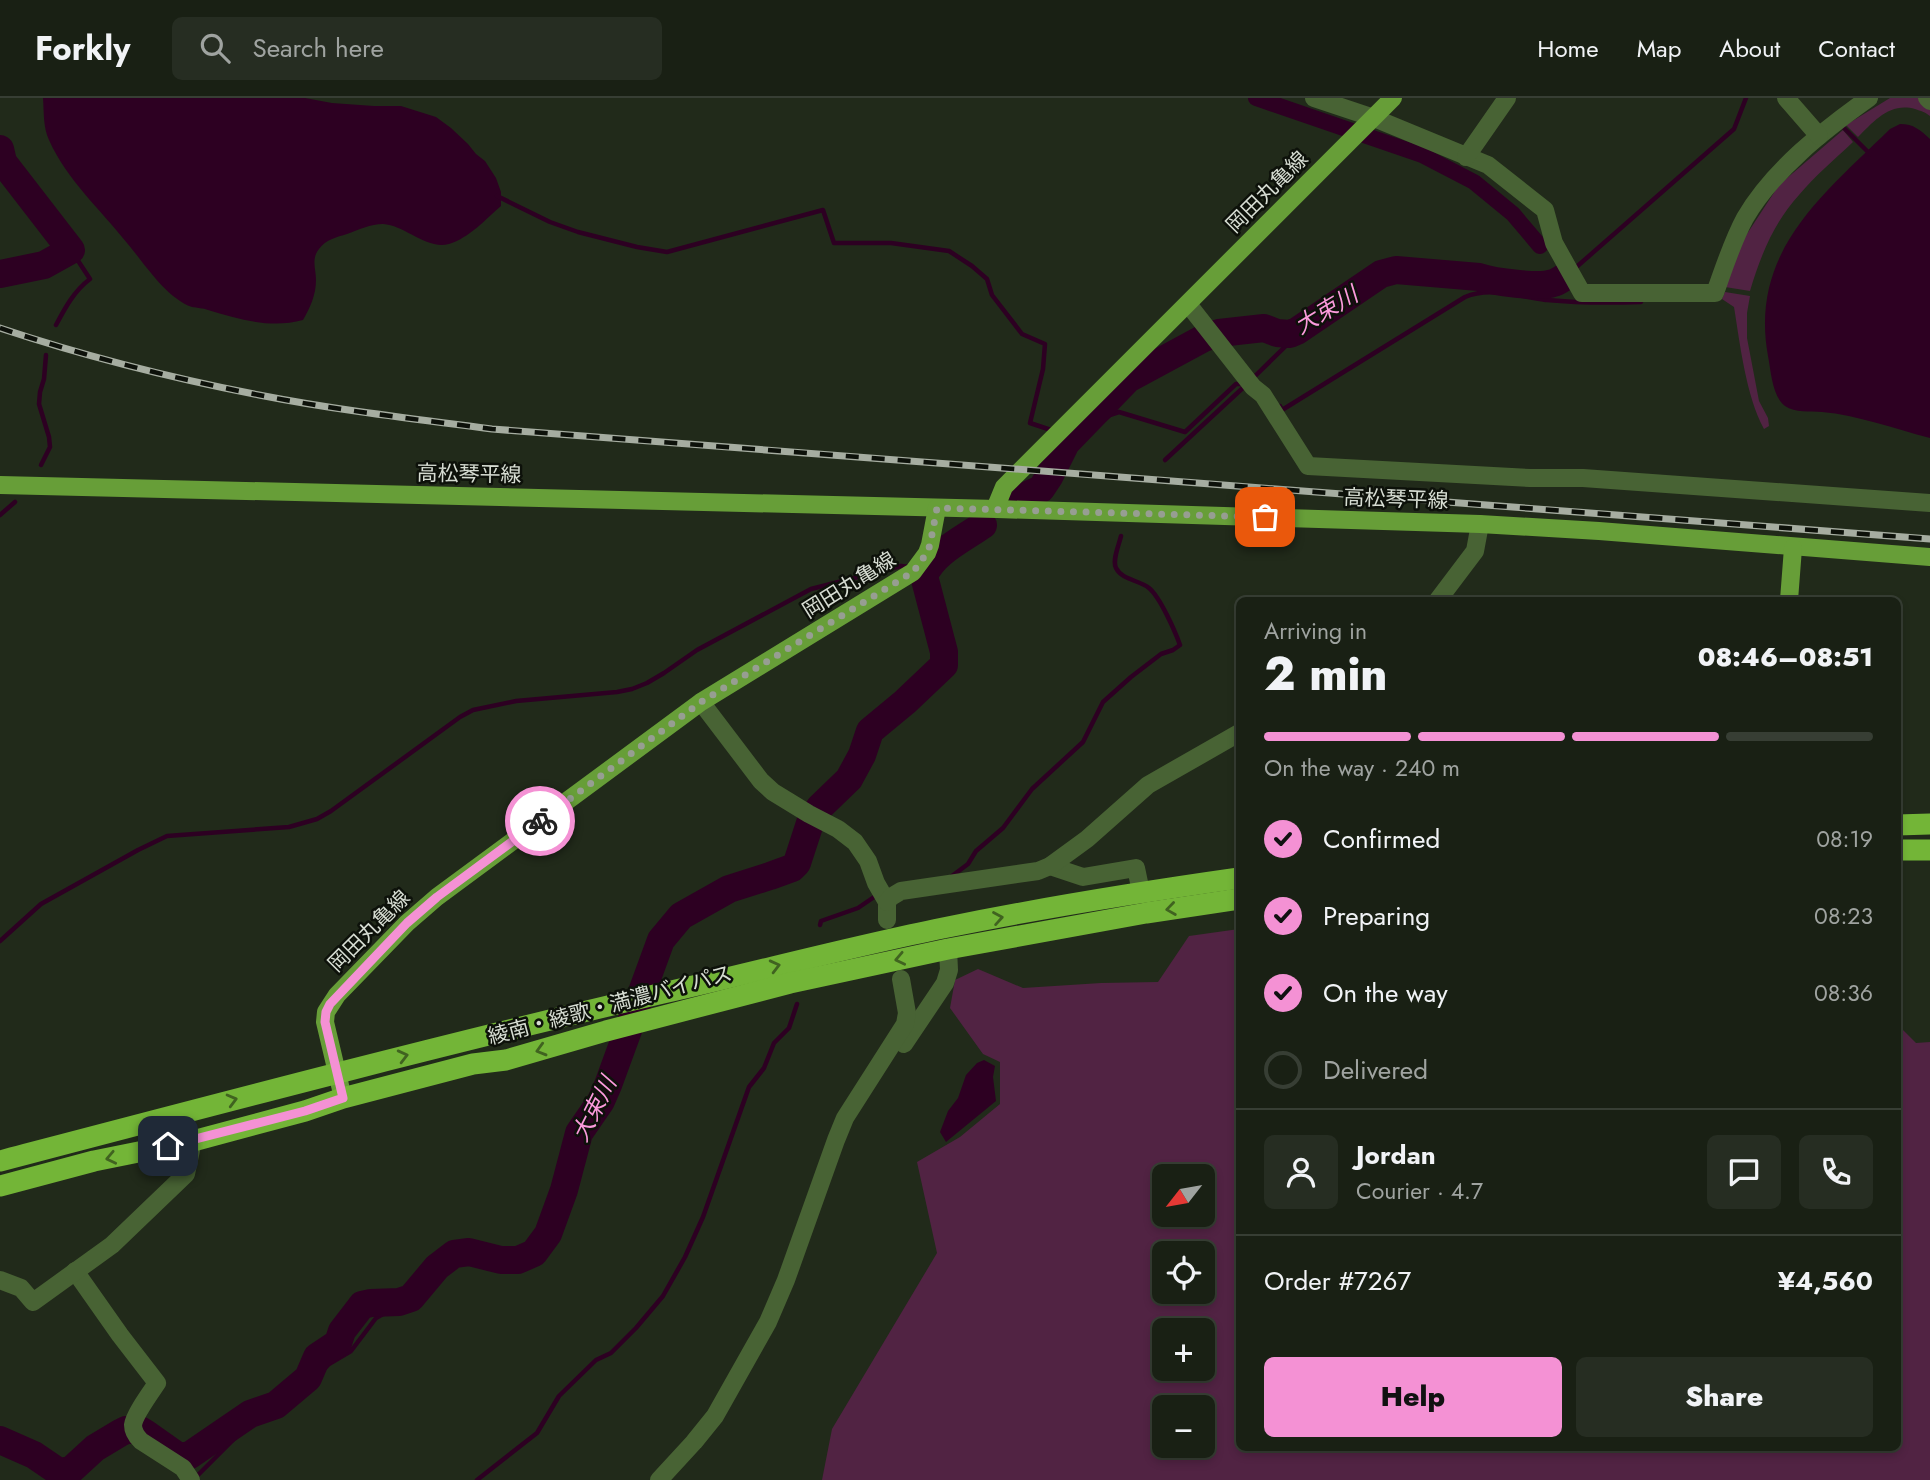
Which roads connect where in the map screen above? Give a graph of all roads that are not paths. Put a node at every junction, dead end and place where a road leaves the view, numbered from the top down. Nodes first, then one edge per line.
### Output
1 (1314, 98) edge
2 (1393, 98) edge
3 (1507, 98) edge
4 (1786, 98) edge
5 (1869, 98) edge
6 (1370, 122) junction
7 (1819, 136) junction
8 (1466, 157) junction
9 (1188, 304) junction
10 (0, 485) edge
11 (1930, 503) edge
12 (937, 508) junction
13 (997, 509) junction
14 (1480, 524) junction
15 (1793, 548) junction
16 (1930, 557) edge
17 (1440, 597) edge
18 (1789, 597) edge
19 (701, 702) junction
20 (1236, 735) edge
21 (1930, 824) edge
22 (1901, 825) edge
23 (1901, 850) edge
24 (1930, 850) edge
25 (1050, 866) junction
26 (1236, 878) edge
27 (1141, 892) junction
28 (1236, 899) edge
29 (948, 949) junction
30 (901, 979) dead end
31 (886, 1055) junction
32 (337, 1073) junction
33 (343, 1098) junction
34 (193, 1141) junction
35 (0, 1161) edge
36 (0, 1186) edge
37 (75, 1271) junction
38 (0, 1280) edge
39 (190, 1479) edge
40 (659, 1480) edge

1 - 6 street
2 - 6 main road, 岡田丸亀線
3 - 8 street
4 - 7 street
5 - 7 street
6 - 8 street
6 - 9 main road, 岡田丸亀線
7 - 8 street
9 - 11 street
9 - 13 main road, 岡田丸亀線
10 - 12 main road, 高松琴平線
12 - 13 main road
12 - 19 main road, 岡田丸亀線
13 - 14 main road, 高松琴平線
14 - 15 main road, 高松琴平線
14 - 17 street
15 - 16 main road, 高松琴平線
15 - 18 main road
19 - 25 street
19 - 32 main road, 岡田丸亀線
20 - 25 street
21 - 22 highway
23 - 24 highway
25 - 27 street
26 - 27 highway, 綾南・綾歌・満濃バイパス
32 -> 27 highway, 綾南・綾歌・満濃バイパス
28 -> 29 highway, 綾南・綾歌・満濃バイパス
29 - 31 street
29 -> 33 highway, 綾南・綾歌・満濃バイパス
30 - 31 street
31 - 40 street
32 - 33 main road, 岡田丸亀線
35 -> 32 highway, 綾南・綾歌・満濃バイパス
33 - 34 highway, 綾南・綾歌・満濃バイパス
34 -> 36 highway, 綾南・綾歌・満濃バイパス
34 - 37 street
37 - 38 street
37 - 39 street

